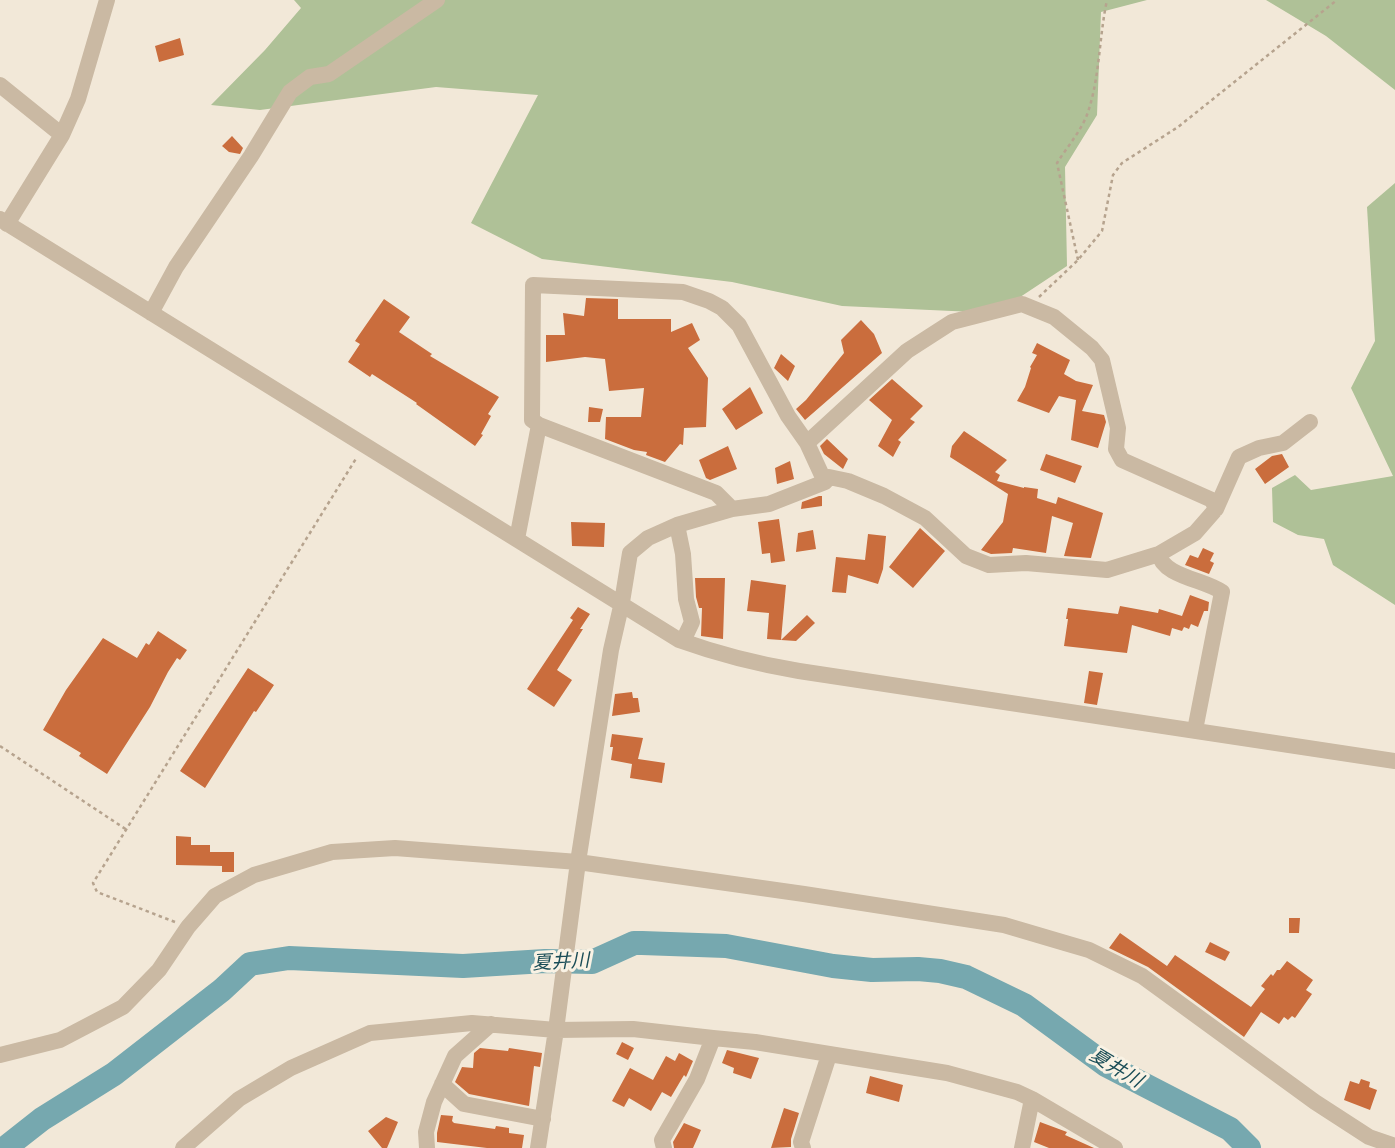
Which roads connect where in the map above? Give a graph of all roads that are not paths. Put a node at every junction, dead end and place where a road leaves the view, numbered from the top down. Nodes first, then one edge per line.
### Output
1 (107, 0) edge
2 (438, 0) edge
3 (0, 85) edge
4 (62, 135) junction
5 (4, 222) edge
6 (151, 313) junction
7 (1310, 422) dead end
8 (539, 425) junction
9 (807, 443) junction
10 (825, 482) junction
11 (732, 509) junction
12 (1216, 509) junction
13 (677, 525) junction
14 (517, 538) junction
15 (1159, 554) junction
16 (622, 602) junction
17 (683, 641) junction
18 (1195, 730) junction
19 (1395, 761) edge
20 (578, 868) junction
21 (491, 1024) junction
22 (556, 1030) junction
23 (713, 1038) junction
24 (0, 1055) edge
25 (828, 1055) junction
26 (442, 1084) junction
27 (1032, 1099) junction
28 (543, 1119) junction
29 (1395, 1146) edge
30 (183, 1148) edge
31 (427, 1148) edge
32 (538, 1148) edge
33 (664, 1148) edge
34 (803, 1148) edge
35 (1022, 1148) edge
36 (1115, 1148) edge

1 - 4 street
2 - 6 street
3 - 4 street
4 - 5 street
5 - 6 street
6 - 14 street
7 - 12 street
8 - 9 street
8 - 11 street
8 - 14 street
9 - 10 street
9 - 12 street
10 - 11 street
10 - 15 street
11 - 13 street
12 - 15 street
13 - 16 street
13 - 17 street
14 - 16 street
15 - 18 street
16 - 17 street
16 - 20 street
17 - 18 street
18 - 19 street
20 - 22 street
20 - 24 street
20 - 29 street
21 - 22 street
21 - 26 street
21 - 30 street
22 - 23 street
22 - 28 street
23 - 25 street
23 - 33 street
25 - 27 street
25 - 34 street
26 - 28 street
26 - 31 street
27 - 35 street
27 - 36 street
28 - 32 street

